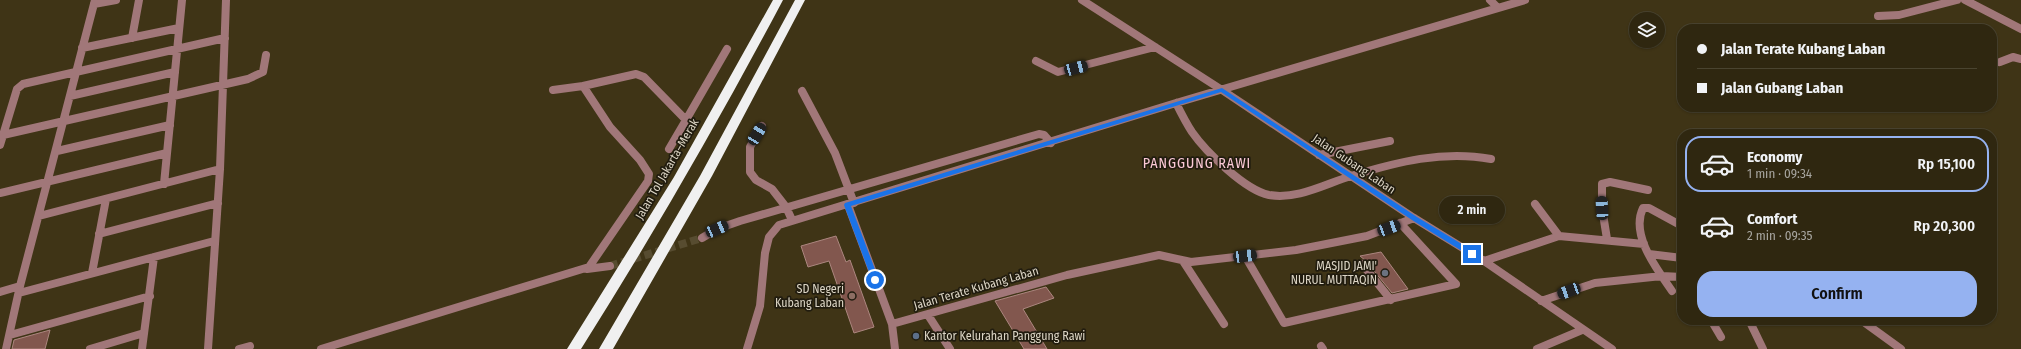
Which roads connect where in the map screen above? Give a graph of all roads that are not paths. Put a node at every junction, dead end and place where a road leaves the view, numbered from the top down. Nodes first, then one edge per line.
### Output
1 (116, 0) edge
2 (139, 0) edge
3 (182, 0) edge
4 (226, 0) edge
5 (778, 0) edge
6 (800, 0) edge
7 (1082, 0) edge
8 (1490, 0) edge
9 (1525, 0) edge
10 (1957, 0) edge
11 (1965, 0) edge
12 (94, 2) edge
13 (1498, 8) junction
14 (1878, 16) dead end
15 (179, 28) junction
16 (2021, 29) edge
17 (132, 38) junction
18 (225, 38) junction
19 (1155, 47) junction
20 (82, 48) junction
21 (728, 49) dead end
22 (177, 50) junction
23 (266, 55) dead end
24 (2021, 59) edge
25 (1036, 61) dead end
26 (2000, 62) dead end
27 (75, 72) junction
28 (175, 72) junction
29 (223, 84) junction
30 (583, 86) junction
31 (553, 90) dead end
32 (1222, 90) junction
33 (802, 91) dead end
34 (70, 96) junction
35 (174, 96) junction
36 (1176, 103) junction
37 (10, 112) junction
38 (0, 114) edge
39 (686, 120) junction
40 (64, 121) junction
41 (170, 124) junction
42 (762, 126) dead end
43 (3, 135) junction
44 (1390, 141) dead end
45 (1051, 143) junction
46 (0, 145) edge
47 (669, 149) dead end
48 (57, 151) junction
49 (167, 153) junction
50 (1319, 155) junction
51 (1491, 159) dead end
52 (220, 169) junction
53 (1352, 176) junction
54 (49, 181) junction
55 (164, 184) junction
56 (1648, 190) dead end
57 (0, 193) edge
58 (851, 197) junction
59 (106, 199) junction
60 (218, 204) junction
61 (1535, 204) dead end
62 (788, 213) junction
63 (39, 216) junction
64 (1414, 218) junction
65 (1677, 223) edge
66 (1400, 224) junction
67 (99, 234) junction
68 (1559, 236) junction
69 (702, 238) tunnel mouth
70 (1607, 240) junction
71 (214, 241) junction
72 (1644, 244) junction
73 (1649, 254) junction
74 (1245, 256) junction
75 (154, 257) junction
76 (1677, 257) edge
77 (1484, 261) junction
78 (1187, 262) junction
79 (1362, 264) dead end
80 (610, 266) tunnel mouth
81 (586, 269) junction
82 (92, 273) junction
83 (1662, 276) junction
84 (1677, 277) edge
85 (19, 289) junction
86 (1672, 291) dead end
87 (0, 292) edge
88 (150, 296) junction
89 (1391, 300) junction
90 (1541, 301) junction
91 (928, 315) junction
92 (892, 324) junction
93 (1224, 324) dead end
94 (1713, 325) edge
95 (1751, 325) edge
96 (1868, 325) edge
97 (1582, 330) junction
98 (144, 333) junction
99 (10, 336) junction
100 (1721, 337) dead end
101 (250, 346) dead end
102 (6, 349) edge
103 (90, 349) edge
104 (142, 349) edge
105 (208, 349) edge
106 (239, 349) edge
107 (321, 349) edge
108 (574, 349) edge
109 (606, 349) edge
110 (747, 349) edge
111 (895, 349) edge
112 (950, 349) edge
113 (1537, 349) edge
114 (1612, 349) edge
115 (1763, 349) edge
116 (1901, 349) edge

1 - 12 street
2 - 17 street
3 - 15 street
4 - 18 street
5 - 108 highway, Jalan Tol Jakarta–Merak
6 - 109 highway
7 - 19 street, Jalan Gubang Laban
8 - 13 street
9 - 13 street
10 - 14 street
11 - 16 street
12 - 20 street
13 - 32 street
15 - 17 street
15 - 22 street
17 - 20 street
18 - 22 street
18 - 29 street
19 - 25 street
19 - 32 street, Jalan Gubang Laban
20 - 27 street
21 - 39 street
22 - 27 street
22 - 28 street
23 - 29 street
24 - 26 street
27 - 34 street
27 - 37 street
28 - 34 street
28 - 35 street
29 - 35 street
29 - 52 street
30 - 31 street
30 - 39 street
30 - 81 street
32 - 36 street
32 - 50 street, Jalan Gubang Laban
33 - 58 street
34 - 40 street
35 - 40 street
35 - 41 street
36 - 45 street
36 - 53 street
37 - 38 street
37 - 43 street
39 - 47 street
40 - 43 street
40 - 48 street
41 - 48 street
41 - 49 street
42 - 62 street
43 - 46 street
44 - 50 street
45 - 58 street
45 - 58 street
48 - 54 street
49 - 54 street
49 - 55 street
50 - 53 street, Jalan Gubang Laban
51 - 53 street
52 - 55 street
52 - 60 street
53 - 64 street, Jalan Gubang Laban
54 - 57 street
54 - 63 street
55 - 59 street
56 - 70 street
58 - 62 street
58 - 62 street
58 - 92 street
59 - 63 street
59 - 67 street
60 - 67 street
60 - 71 street
61 - 68 street
62 - 69 street
62 - 110 street
63 - 85 street
64 - 66 street
64 - 77 street, Jalan Gubang Laban
65 - 72 street
66 - 74 street
66 - 89 street
67 - 82 street
68 - 70 street
68 - 77 street
70 - 72 street
71 - 75 street
71 - 105 street
72 - 73 street
73 - 76 street
73 - 83 street
74 - 78 street
74 - 89 street
75 - 82 street
75 - 88 street
77 - 90 street, Jalan Gubang Laban
78 - 91 street, Jalan Terate Kubang Laban
78 - 93 street
79 - 89 street
80 - 81 street
81 - 107 street
82 - 85 street
83 - 84 street
83 - 86 street
83 - 90 street
85 - 87 street
85 - 99 street
88 - 98 street
88 - 99 street
90 - 97 street, Jalan Gubang Laban
91 - 92 street, Jalan Terate Kubang Laban
91 - 112 street
92 - 111 street
94 - 100 street
95 - 115 street
96 - 116 street
97 - 113 street
97 - 114 street, Jalan Gubang Laban
98 - 103 street
98 - 104 street
99 - 102 street
101 - 106 street

